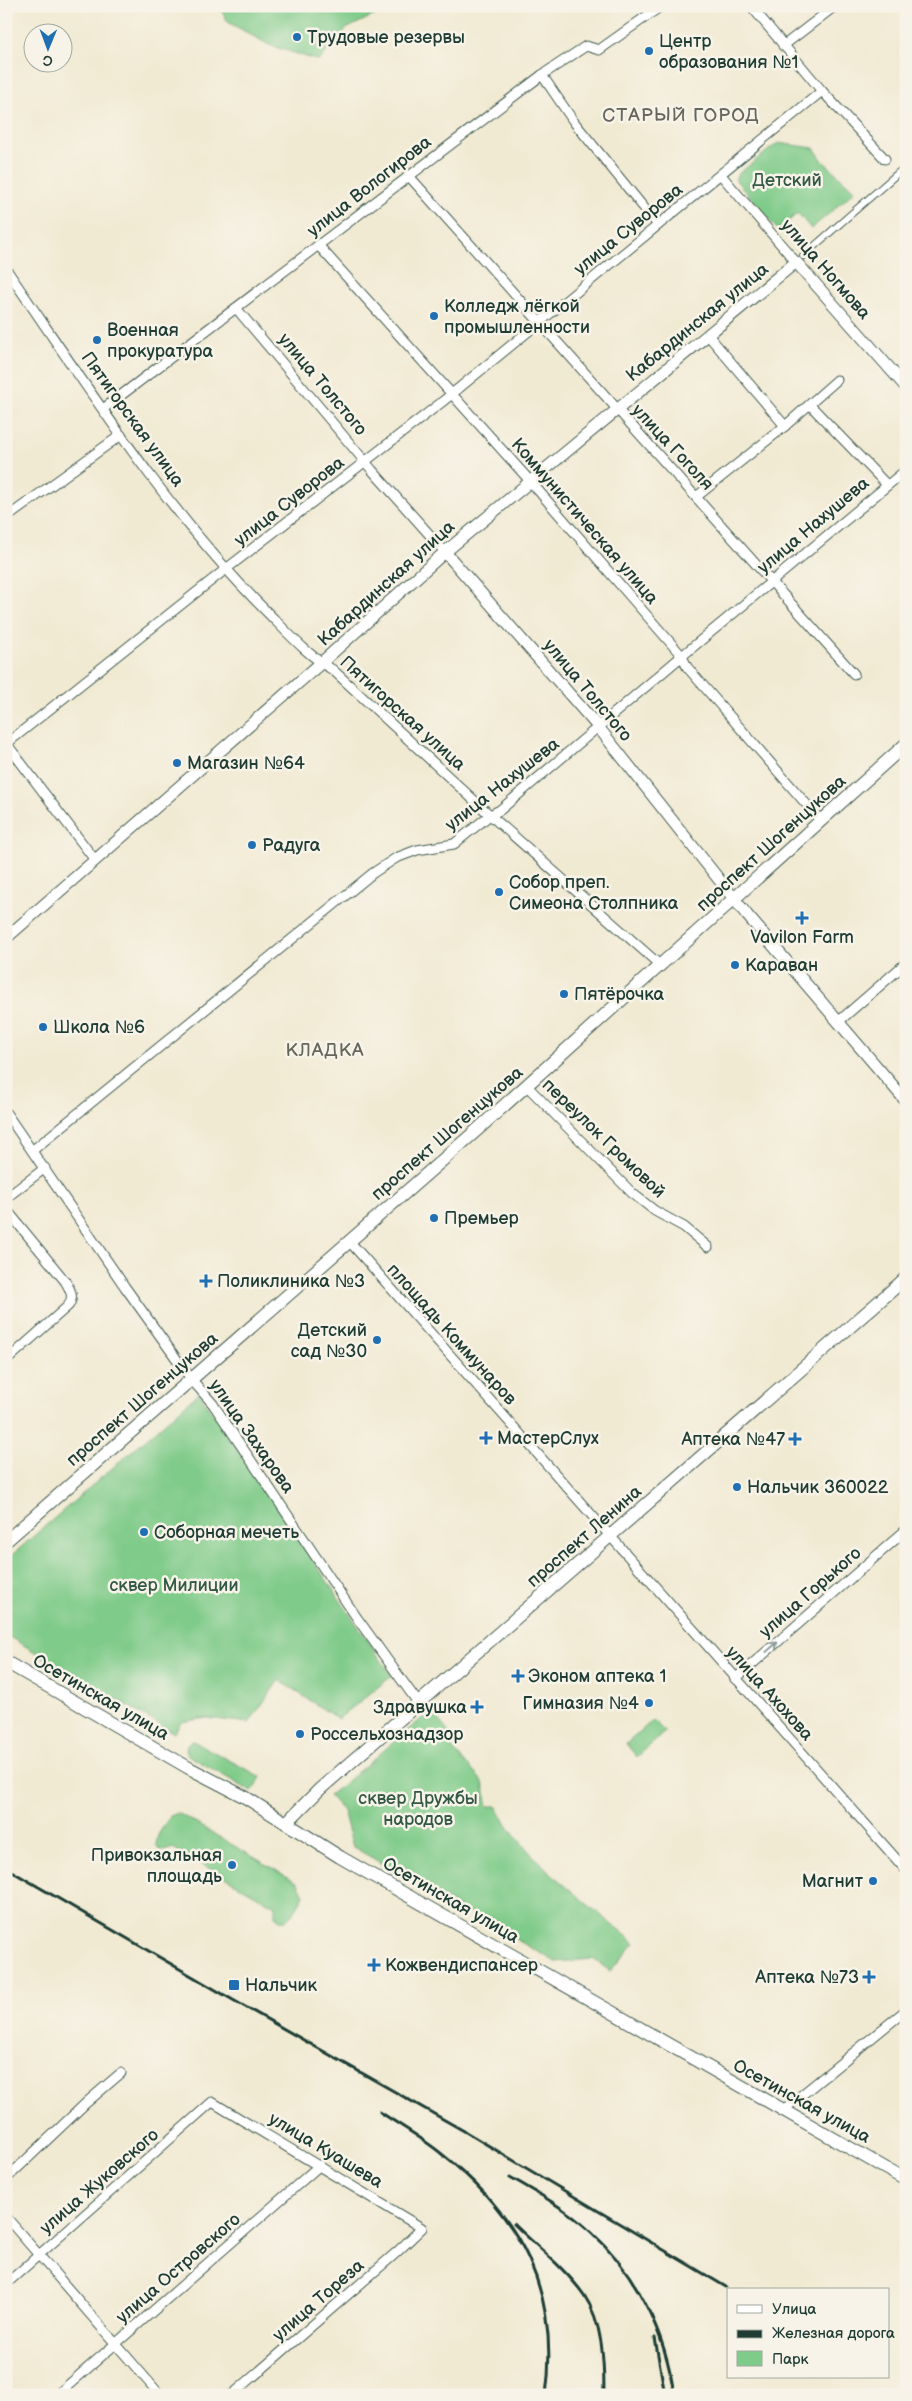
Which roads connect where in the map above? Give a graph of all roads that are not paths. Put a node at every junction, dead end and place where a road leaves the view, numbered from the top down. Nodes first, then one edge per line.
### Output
1 (660, 6) edge
2 (751, 6) edge
3 (835, 6) edge
4 (783, 46) junction
5 (542, 75) junction
6 (822, 91) junction
7 (885, 159) dead end
8 (906, 166) edge
9 (720, 175) junction
10 (408, 176) junction
11 (658, 225) junction
12 (318, 246) junction
13 (799, 259) junction
14 (6, 269) edge
15 (236, 308) junction
16 (538, 323) junction
17 (708, 335) junction
18 (837, 380) dead end
19 (906, 387) edge
20 (451, 395) junction
21 (810, 405) junction
22 (103, 409) junction
23 (617, 410) junction
24 (785, 426) junction
25 (121, 435) junction
26 (365, 462) junction
27 (906, 470) edge
28 (530, 481) junction
29 (887, 485) junction
30 (696, 496) junction
31 (6, 518) edge
32 (446, 552) junction
33 (225, 570) junction
34 (772, 580) junction
35 (682, 656) junction
36 (321, 663) junction
37 (854, 674) dead end
38 (599, 728) junction
39 (6, 743) edge
40 (906, 744) edge
41 (490, 815) junction
42 (821, 821) junction
43 (95, 860) junction
44 (735, 900) junction
45 (6, 938) edge
46 (906, 963) edge
47 (660, 966) junction
48 (838, 1022) junction
49 (527, 1086) junction
50 (906, 1102) edge
51 (6, 1113) edge
52 (33, 1150) junction
53 (45, 1168) junction
54 (6, 1198) edge
55 (6, 1208) edge
56 (350, 1242) junction
57 (708, 1247) dead end
58 (906, 1278) edge
59 (6, 1360) edge
60 (191, 1379) junction
61 (906, 1530) edge
62 (610, 1536) junction
63 (6, 1541) edge
64 (6, 1662) edge
65 (735, 1678) junction
66 (419, 1704) junction
67 (286, 1823) junction
68 (906, 1870) edge
69 (906, 2010) edge
70 (121, 2073) dead end
71 (212, 2102) joint
72 (782, 2111) junction
73 (320, 2165) junction
74 (6, 2179) edge
75 (906, 2180) edge
76 (6, 2217) edge
77 (422, 2228) joint
78 (39, 2255) junction
79 (6, 2284) edge
80 (116, 2344) junction
81 (57, 2395) edge
82 (160, 2395) edge
83 (232, 2395) edge

1 - 5 street, улица Вологирова
2 - 4 street
3 - 4 street
4 - 6 street
5 - 10 street, улица Вологирова
5 - 11 street
6 - 7 street
6 - 9 street, улица Суворова
8 - 13 street, Кабардинская улица
9 - 11 street, улица Суворова
9 - 13 street, улица Ногмова
10 - 12 street, улица Вологирова
10 - 16 street, улица Гоголя
11 - 16 street, улица Суворова
12 - 15 street, улица Вологирова
12 - 20 street, Коммунистическая улица
13 - 17 street, Кабардинская улица
13 - 19 street, улица Ногмова
14 - 22 street, Пятигорская улица
15 - 22 street, улица Вологирова
15 - 26 street, улица Толстого
16 - 20 street, улица Суворова
16 - 23 street, улица Гоголя
17 - 23 street, Кабардинская улица
17 - 24 street
18 - 21 street
20 - 26 street, улица Суворова
20 - 28 street, Коммунистическая улица
21 - 24 street
21 - 29 street
22 - 25 street, Пятигорская улица
23 - 28 street, Кабардинская улица
23 - 30 street, улица Гоголя
24 - 30 street
25 - 31 street
25 - 33 street, Пятигорская улица
26 - 32 street, улица Толстого
26 - 33 street, улица Суворова
27 - 29 street, улица Нахушева
28 - 32 street, Кабардинская улица
28 - 35 street, Коммунистическая улица
29 - 34 street, улица Нахушева
30 - 34 street, улица Гоголя
32 - 36 street, Кабардинская улица
32 - 38 street, улица Толстого
33 - 36 street, Пятигорская улица
33 - 39 street, улица Суворова
34 - 35 street, улица Нахушева
34 - 37 street, улица Гоголя
35 - 38 street, улица Нахушева
35 - 42 street, Коммунистическая улица
36 - 41 street, Пятигорская улица
36 - 43 street, Кабардинская улица
38 - 41 street, улица Нахушева
38 - 44 street, улица Толстого
39 - 43 street
40 - 42 main road, проспект Шогенцукова
41 - 47 street, Пятигорская улица
41 - 52 street, улица Нахушева
42 - 44 main road, проспект Шогенцукова
43 - 45 street, Кабардинская улица
44 - 47 main road, проспект Шогенцукова
44 - 48 street, улица Толстого
46 - 48 street
47 - 49 main road, проспект Шогенцукова
48 - 50 street, улица Толстого
49 - 56 main road, проспект Шогенцукова
49 - 57 street, переулок Громовой
51 - 52 street, улица Захарова
52 - 53 street, улица Захарова
53 - 54 street
53 - 60 street, улица Захарова
55 - 59 street
56 - 60 main road, проспект Шогенцукова
56 - 62 street, площадь Коммунаров
58 - 62 main road, проспект Ленина
60 - 63 main road, проспект Шогенцукова
60 - 66 street, улица Захарова
65 -> 61 street, улица Горького
62 - 65 street, улица Ахохова
62 - 66 main road, проспект Ленина
64 - 67 main road, Осетинская улица
65 - 68 street, улица Ахохова
66 - 67 main road, проспект Ленина
67 - 72 main road, Осетинская улица
69 - 72 street
70 - 74 street
71 - 73 street, улица Куашева
71 - 78 street, улица Жуковского
72 - 75 main road, Осетинская улица
73 - 77 street, улица Куашева
73 - 80 street, улица Островского
76 - 78 street
77 - 83 street, улица Тореза
78 - 79 street, улица Жуковского
78 - 80 street
80 - 81 street, улица Островского
80 - 82 street

